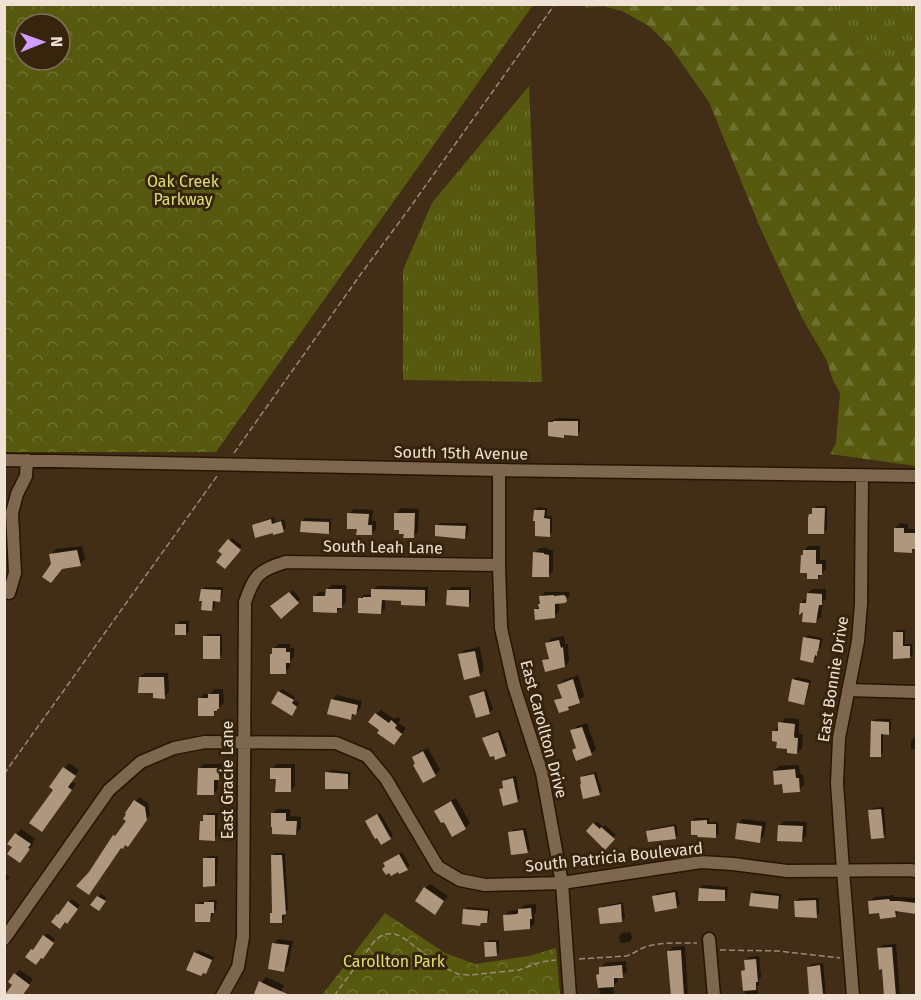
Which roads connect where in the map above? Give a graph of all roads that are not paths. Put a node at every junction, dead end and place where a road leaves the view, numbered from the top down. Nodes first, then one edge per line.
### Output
1 (4, 459) edge
2 (27, 460) junction
3 (499, 470) junction
4 (862, 475) junction
5 (916, 476) edge
6 (499, 566) junction
7 (268, 568) joint
8 (9, 593) dead end
9 (848, 690) junction
10 (916, 692) edge
11 (244, 742) junction
12 (843, 870) junction
13 (916, 871) edge
14 (562, 883) junction
15 (4, 939) edge
16 (709, 944) road end
17 (222, 996) edge
18 (570, 996) edge
19 (714, 996) edge
20 (854, 996) edge

1 - 2 street, South 15th Avenue
2 - 3 street, South 15th Avenue
2 - 8 street
3 - 4 street, South 15th Avenue
3 - 6 street, East Carollton Drive
4 - 5 street, South 15th Avenue
4 - 9 street, East Bonnie Drive
6 - 7 street, South Leah Lane
6 - 14 street, East Carollton Drive
7 - 11 street, East Gracie Lane
9 - 10 street
9 - 12 street, East Bonnie Drive
11 - 14 street, South Patricia Boulevard
11 - 15 street, South Patricia Boulevard
11 - 17 street, East Gracie Lane
12 - 13 street, South Patricia Boulevard
12 - 14 street, South Patricia Boulevard
12 - 20 street, East Bonnie Drive
14 - 18 street, East Carollton Drive
16 - 19 street

